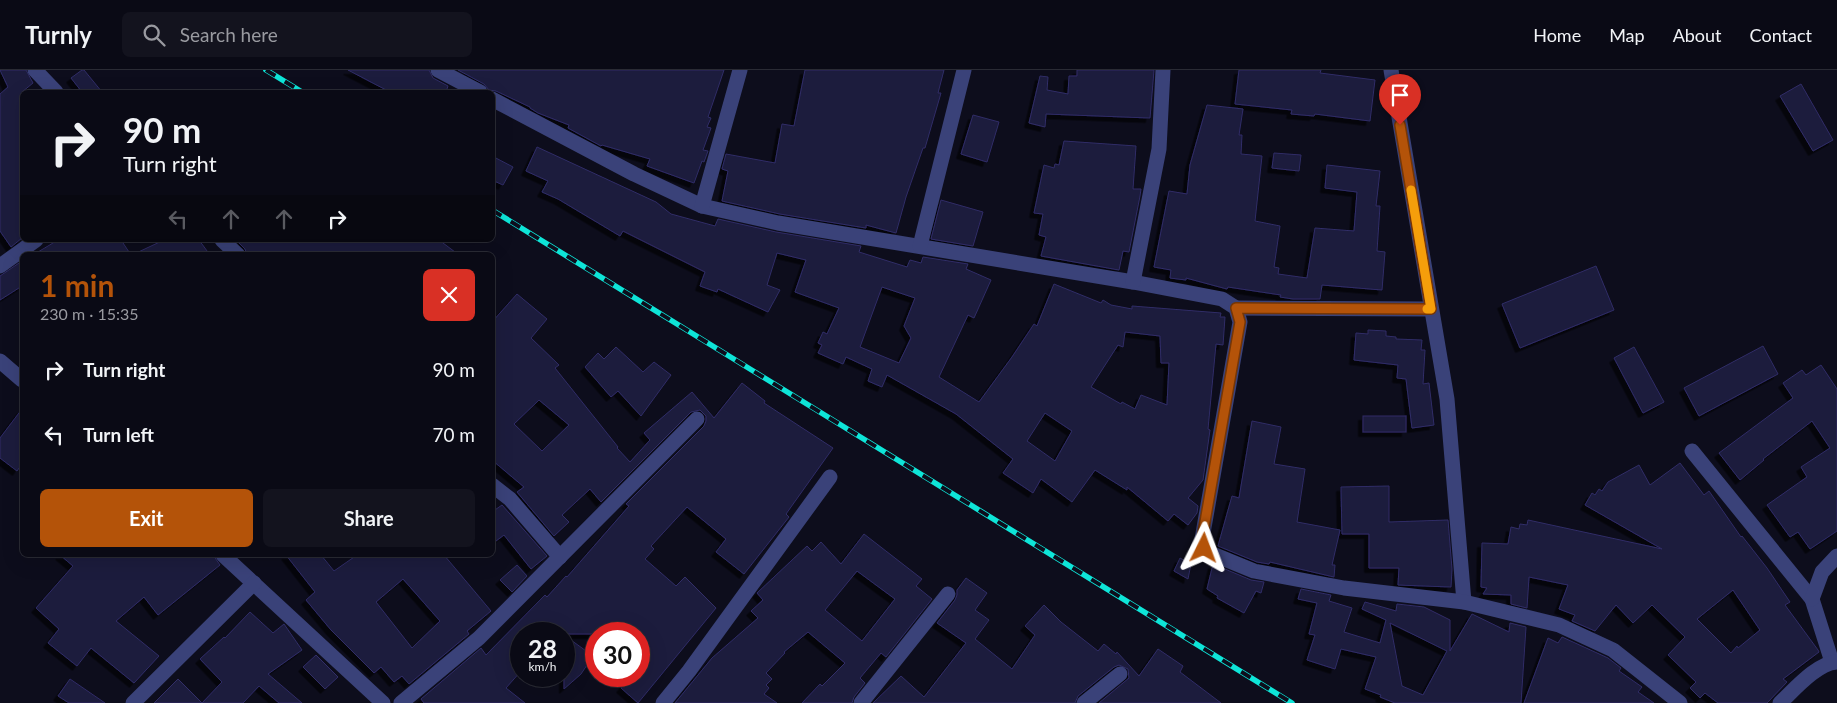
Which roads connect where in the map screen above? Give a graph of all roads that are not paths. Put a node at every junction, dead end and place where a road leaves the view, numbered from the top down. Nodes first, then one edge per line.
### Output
1 (35, 70) edge
2 (438, 70) edge
3 (740, 70) edge
4 (964, 70) edge
5 (1163, 70) edge
6 (1391, 70) edge
7 (54, 90) edge
8 (476, 90) edge
9 (495, 101) edge
10 (702, 206) junction
11 (33, 242) edge
12 (224, 242) edge
13 (920, 246) junction
14 (235, 252) edge
15 (0, 266) edge
16 (1133, 282) junction
17 (1236, 308) junction
18 (1431, 309) junction
19 (0, 361) edge
20 (20, 378) edge
21 (697, 419) dead end
22 (1692, 451) dead end
23 (830, 476) dead end
24 (495, 487) edge
25 (1837, 556) edge
26 (225, 557) edge
27 (560, 557) junction
28 (254, 582) junction
29 (948, 594) dead end
30 (1812, 599) junction
31 (1464, 602) junction
32 (1835, 662) edge
33 (1120, 674) dead end
34 (133, 703) edge
35 (383, 703) edge
36 (401, 703) edge
37 (663, 703) edge
38 (861, 703) edge
39 (1084, 703) edge
40 (1680, 703) edge
41 (1780, 703) edge

1 - 7 street
2 - 8 street
3 - 10 street
4 - 13 street
5 - 16 street
6 - 18 street
9 - 10 street
10 - 13 street
11 - 15 street
12 - 14 street
13 - 16 street
16 - 17 street
17 - 18 street
17 - 31 street
18 - 31 street
19 - 20 street
21 - 27 street
22 - 30 street
23 - 37 street
24 - 27 street
25 - 30 street
26 - 28 street
27 - 36 street
28 - 34 street
28 - 35 street
29 - 38 street
30 - 32 street
31 - 40 street
32 - 41 street
33 - 39 street

